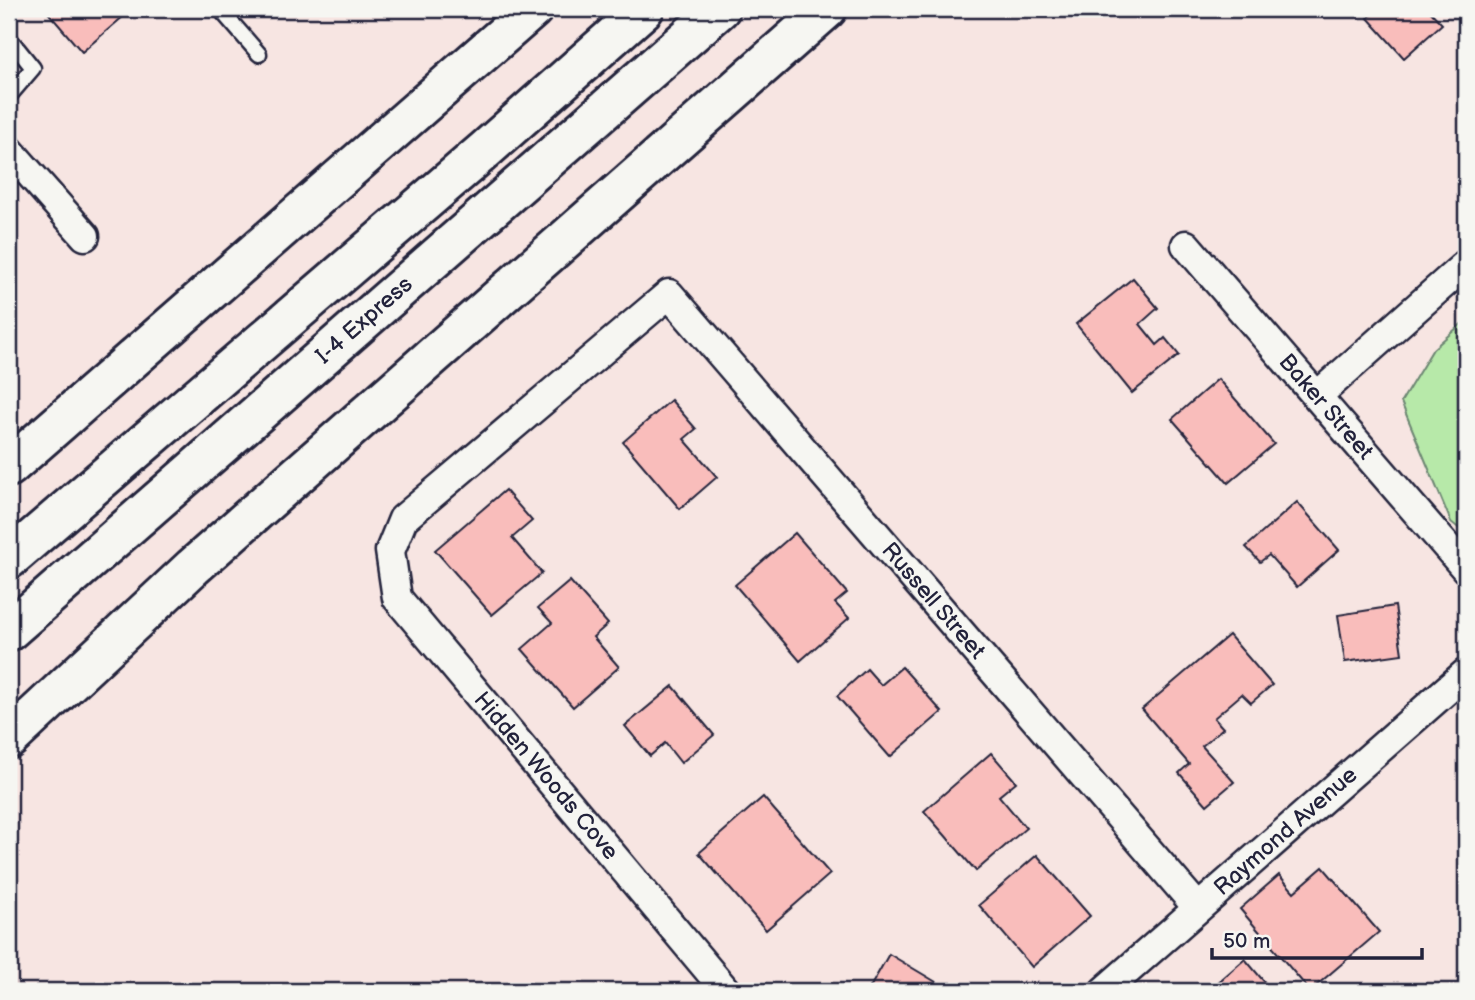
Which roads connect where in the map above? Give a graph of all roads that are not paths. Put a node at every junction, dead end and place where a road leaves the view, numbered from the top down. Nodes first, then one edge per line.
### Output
1 (220, 9) edge
2 (533, 9) edge
3 (644, 9) edge
4 (720, 9) edge
5 (827, 9) edge
6 (9, 38) edge
7 (259, 54) dead end
8 (9, 96) edge
9 (9, 150) edge
10 (86, 236) dead end
11 (1186, 245) dead end
12 (1466, 264) edge
13 (1317, 396) junction
14 (9, 467) edge
15 (390, 551) joint
16 (9, 559) edge
17 (1466, 569) edge
18 (9, 631) edge
19 (1466, 673) edge
20 (9, 739) edge
21 (1198, 908) junction
22 (726, 991) edge
23 (1104, 991) edge

1 - 7 lane
2 - 14 highway
3 - 16 highway
4 - 18 highway, I-4 Express
5 - 20 highway
6 - 8 lane
9 - 10 street
11 - 13 street, Baker Street
12 - 13 street
13 - 17 street, Baker Street
15 - 21 street, Russell Street
15 - 22 street, Hidden Woods Cove
19 - 21 street, Raymond Avenue
21 - 23 street, Raymond Avenue

